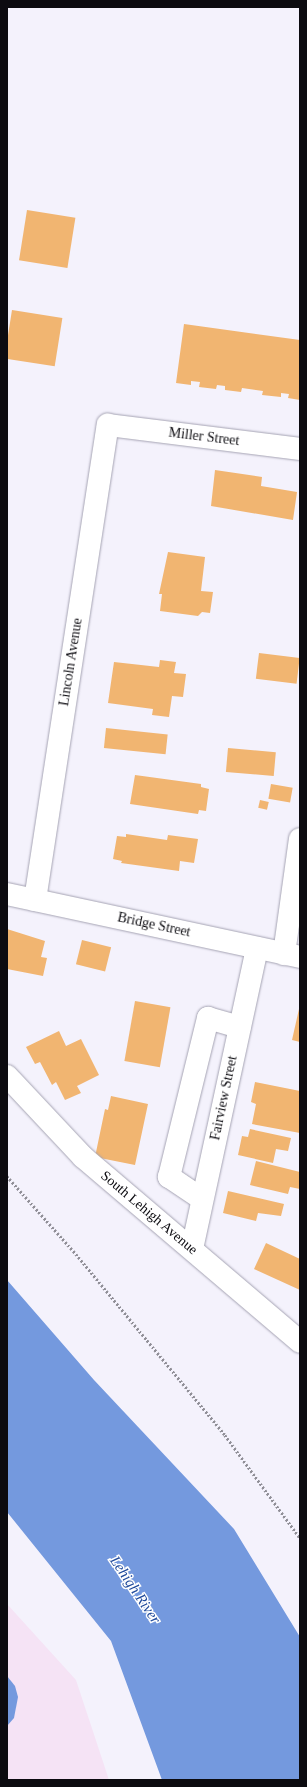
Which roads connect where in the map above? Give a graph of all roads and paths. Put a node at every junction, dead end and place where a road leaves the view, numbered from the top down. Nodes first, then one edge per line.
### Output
1 (108, 425) joint
2 (300, 449) edge
3 (300, 839) edge
4 (7, 894) edge
5 (35, 900) junction
6 (257, 948) junction
7 (292, 955) edge
8 (240, 1027) junction
9 (7, 1076) edge
10 (7, 1176) edge
11 (202, 1199) junction
12 (192, 1249) junction
13 (300, 1342) edge
14 (300, 1538) edge

1 - 2 street, Miller Street
1 - 5 street, Lincoln Avenue
3 - 7 street
4 - 5 street, Bridge Street
5 - 6 street, Bridge Street
6 - 7 street, Bridge Street
6 - 8 street, Fairview Street
8 - 11 street, Fairview Street
8 - 11 street
9 - 12 street, South Lehigh Avenue
10 - 14 path
11 - 12 street, Fairview Street
12 - 13 street, South Lehigh Avenue

